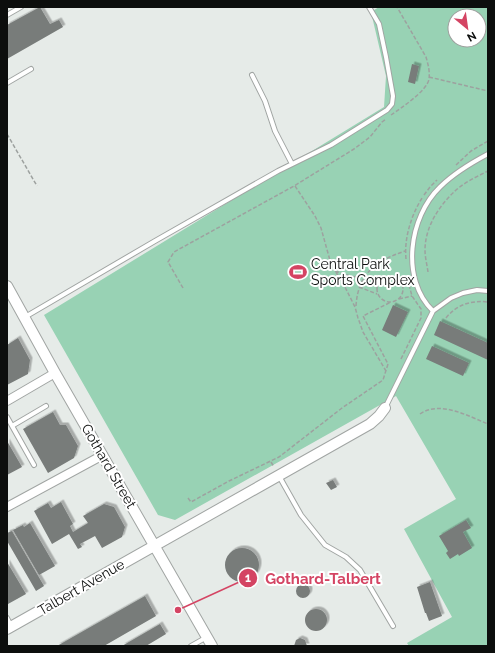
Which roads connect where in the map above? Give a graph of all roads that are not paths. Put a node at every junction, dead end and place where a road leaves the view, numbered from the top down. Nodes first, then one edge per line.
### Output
1 (21, 7) edge
2 (369, 7) edge
3 (7, 15) edge
4 (31, 69) dead end
5 (252, 75) dead end
6 (7, 83) edge
7 (488, 154) edge
8 (292, 164) junction
9 (7, 286) edge
10 (488, 290) edge
11 (433, 311) junction
12 (24, 317) junction
13 (55, 373) junction
14 (7, 401) edge
15 (46, 406) dead end
16 (385, 408) joint
17 (7, 417) edge
18 (12, 426) junction
19 (103, 455) junction
20 (34, 465) dead end
21 (276, 471) junction
22 (7, 507) edge
23 (155, 545) junction
24 (9, 625) edge
25 (393, 626) dead end
26 (210, 641) edge
27 (191, 646) edge

1 - 3 lane
2 - 8 lane
4 - 6 lane
5 - 8 lane
7 - 11 lane
8 - 12 lane
9 - 12 street, Gothard Street
10 - 11 lane
11 - 16 lane
12 - 13 street, Gothard Street
13 - 14 street
13 - 19 street, Gothard Street
15 - 18 lane
16 - 21 street, Talbert Avenue
17 - 18 lane
18 - 20 lane
19 - 22 street
19 - 23 street, Gothard Street
21 - 23 street, Talbert Avenue
21 - 25 lane
23 - 24 street, Talbert Avenue
23 - 26 street, Gothard Street
26 - 27 lane

